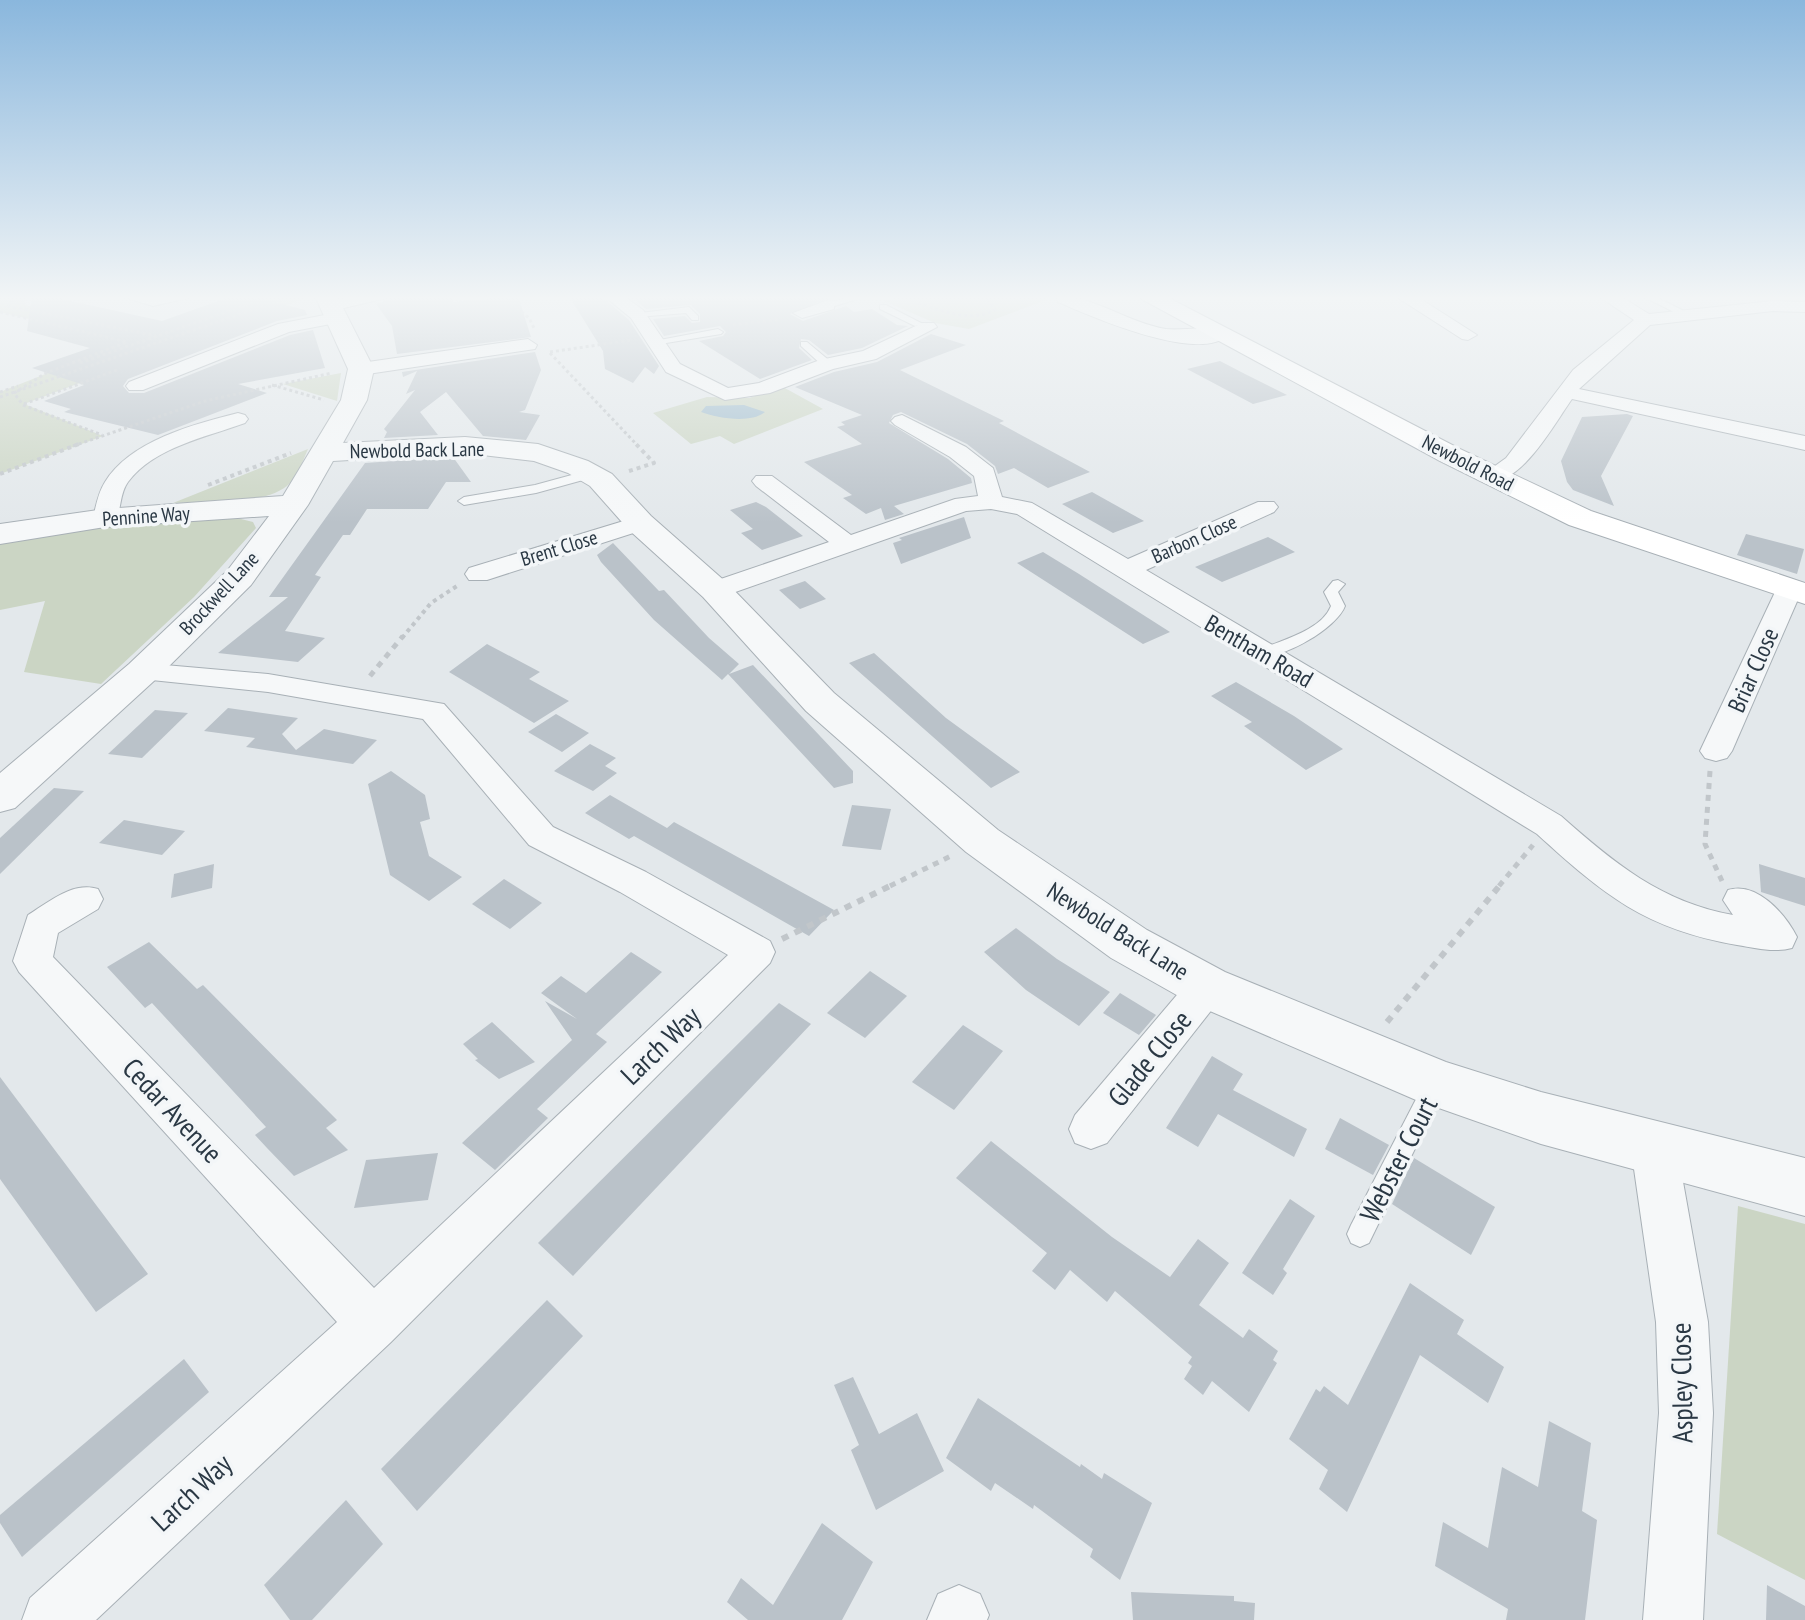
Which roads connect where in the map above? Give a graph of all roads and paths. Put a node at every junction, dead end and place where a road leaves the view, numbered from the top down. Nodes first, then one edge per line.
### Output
1 (55, 372) edge
2 (59, 372) edge
3 (78, 372) edge
4 (173, 372) edge
5 (360, 372) edge
6 (566, 372) edge
7 (680, 372) edge
8 (808, 372) edge
9 (1290, 372) edge
10 (1583, 372) edge
11 (271, 384) dead end
12 (22, 385) junction
13 (136, 386) dead end
14 (1567, 392) junction
15 (14, 393) junction
16 (0, 395) edge
17 (349, 408) junction
18 (238, 419) dead end
19 (917, 425) dead end
20 (1805, 443) edge
21 (329, 445) junction
22 (0, 474) edge
23 (1492, 476) junction
24 (596, 477) junction
25 (764, 481) dead end
26 (202, 488) dead end
27 (464, 501) dead end
28 (991, 502) junction
29 (293, 505) junction
30 (1266, 507) dead end
31 (105, 518) junction
32 (640, 523) junction
33 (0, 534) edge
34 (846, 543) junction
35 (1123, 571) junction
36 (478, 574) joint
37 (1338, 584) dead end
38 (715, 590) junction
39 (1797, 592) edge
40 (1264, 653) junction
41 (142, 672) junction
42 (353, 697) junction
43 (1716, 751) joint
44 (0, 797) edge
45 (1549, 825) junction
46 (982, 841) junction
47 (85, 899) dead end
48 (1741, 900) joint
49 (1792, 939) edge
50 (756, 952) junction
51 (1207, 987) junction
52 (1361, 1054) junction
53 (1436, 1083) junction
54 (1091, 1129) dead end
55 (1654, 1148) junction
56 (1805, 1187) edge
57 (1360, 1234) dead end
58 (373, 1324) junction
59 (52, 1620) edge
60 (1673, 1620) edge

1 - 12 path
2 - 12 path
3 - 15 path
4 - 13 street
5 - 17 street, Brockwell Lane
6 - 24 path
7 - 8 street
9 - 23 main road, Newbold Road
10 - 14 street
11 - 17 path
12 - 15 path
12 - 16 path
14 - 20 street
14 - 23 street
15 - 16 path
15 - 22 path
17 - 21 street, Brockwell Lane
18 - 31 street
19 - 28 street
21 - 24 street, Newbold Back Lane
21 - 26 path
21 - 29 street, Brockwell Lane
23 - 39 main road, Newbold Road
24 - 27 lane
24 - 32 street, Newbold Back Lane
25 - 34 street
28 - 34 street, Bentham Road
28 - 35 street, Bentham Road
29 - 31 street, Pennine Way
29 - 41 street, Brockwell Lane
30 - 35 street, Barbon Close
31 - 33 street, Pennine Way
32 - 36 street, Brent Close
32 - 38 street, Newbold Back Lane
34 - 38 street, Bentham Road
35 - 40 street, Bentham Road
36 - 42 path
37 - 40 lane
38 - 46 street, Newbold Back Lane
39 - 43 street, Briar Close
40 - 45 street, Bentham Road
41 - 42 street
41 - 44 street, Brockwell Lane
42 - 50 street
43 - 48 path
45 - 49 street, Bentham Road
45 - 52 path
46 - 50 path
46 - 51 street, Newbold Back Lane
47 - 58 street, Cedar Avenue
48 - 49 street, Bentham Road
50 - 58 street, Larch Way
51 - 52 street, Newbold Back Lane
51 - 54 street, Glade Close
52 - 53 street, Newbold Back Lane
53 - 55 street, Newbold Back Lane
53 - 57 lane, Webster Court
55 - 56 street, Newbold Back Lane
55 - 60 street, Aspley Close
58 - 59 street, Larch Way

